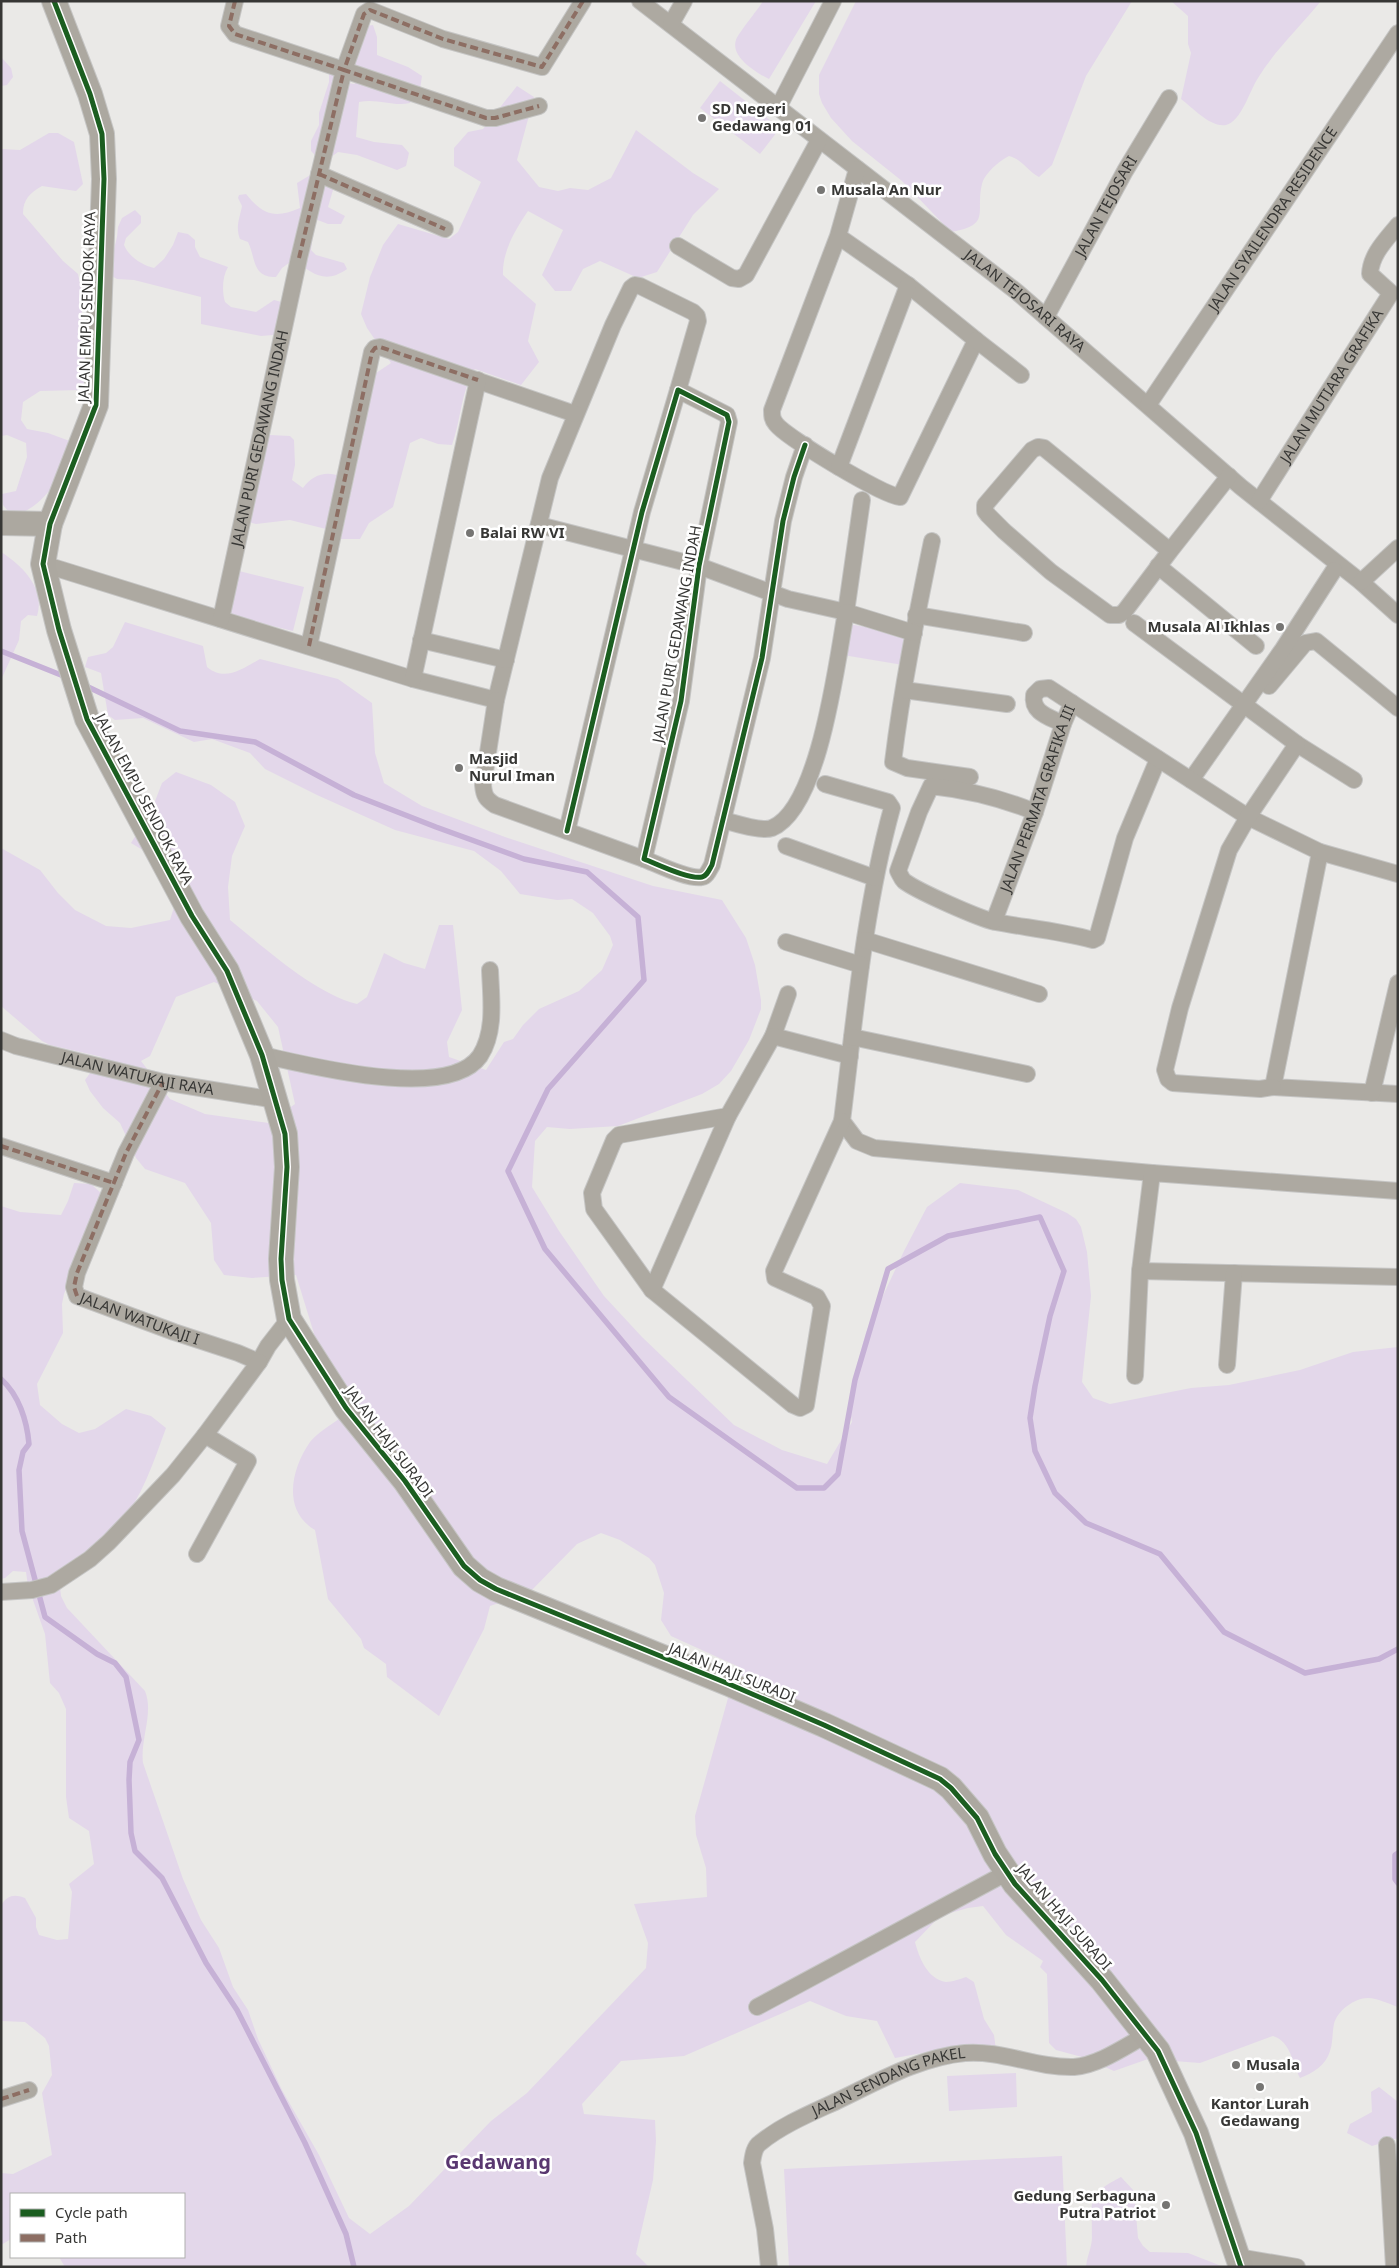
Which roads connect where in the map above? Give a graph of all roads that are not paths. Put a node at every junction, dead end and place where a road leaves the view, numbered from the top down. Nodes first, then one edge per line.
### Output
1 (54, 1) edge
2 (235, 1) edge
3 (583, 1) edge
4 (640, 1) edge
5 (684, 1) edge
6 (833, 1) edge
7 (670, 24) junction
8 (1398, 32) edge
9 (344, 70) junction
10 (1169, 98) dead end
11 (539, 106) dead end
12 (778, 108) junction
13 (819, 140) junction
14 (857, 169) junction
15 (319, 174) junction
16 (1398, 225) edge
17 (445, 229) dead end
18 (838, 236) junction
19 (678, 246) dead end
20 (908, 285) junction
21 (1394, 289) edge
22 (1046, 317) junction
23 (976, 340) junction
24 (1021, 375) dead end
25 (478, 380) junction
26 (678, 390) junction
27 (1148, 405) junction
28 (575, 414) junction
29 (805, 445) junction
30 (839, 467) junction
31 (1229, 476) junction
32 (862, 500) dead end
33 (1259, 501) junction
34 (1, 523) edge
35 (50, 524) junction
36 (539, 525) junction
37 (932, 541) dead end
38 (1398, 548) edge
39 (633, 550) junction
40 (1170, 551) junction
41 (43, 564) junction
42 (699, 566) junction
43 (1158, 566) junction
44 (1334, 570) dead end
45 (1360, 582) junction
46 (773, 592) junction
47 (846, 612) junction
48 (916, 615) junction
49 (1398, 615) edge
50 (221, 619) junction
51 (1134, 624) dead end
52 (914, 633) junction
53 (1024, 633) dead end
54 (421, 640) junction
55 (309, 646) junction
56 (1256, 646) dead end
57 (506, 660) junction
58 (413, 679) junction
59 (904, 690) junction
60 (496, 700) junction
61 (1072, 703) junction
62 (1007, 704) dead end
63 (1247, 707) junction
64 (1398, 708) edge
65 (1063, 724) junction
66 (1297, 744) junction
67 (1158, 759) junction
68 (970, 777) dead end
69 (1191, 780) junction
70 (1354, 780) dead end
71 (825, 784) dead end
72 (1035, 812) junction
73 (1248, 817) junction
74 (723, 820) junction
75 (567, 830) junction
76 (786, 846) dead end
77 (1320, 852) junction
78 (644, 859) junction
79 (1398, 874) edge
80 (875, 878) junction
81 (994, 922) junction
82 (865, 940) junction
83 (786, 942) dead end
84 (861, 965) junction
85 (490, 970) dead end
86 (1398, 983) edge
87 (788, 994) dead end
88 (1040, 994) dead end
89 (773, 1036) junction
90 (852, 1037) junction
91 (1, 1040) edge
92 (262, 1055) junction
93 (850, 1056) junction
94 (1027, 1074) dead end
95 (163, 1082) junction
96 (1273, 1087) junction
97 (1372, 1093) junction
98 (1398, 1094) edge
99 (276, 1100) junction
100 (728, 1116) junction
101 (842, 1121) junction
102 (1, 1146) edge
103 (1152, 1172) junction
104 (114, 1184) junction
105 (1398, 1191) edge
106 (1140, 1271) junction
107 (1234, 1273) junction
108 (1398, 1277) edge
109 (652, 1290) junction
110 (289, 1319) junction
111 (259, 1362) junction
112 (1227, 1365) dead end
113 (1135, 1376) dead end
114 (205, 1435) junction
115 (197, 1554) dead end
116 (1, 1592) edge
117 (1008, 1872) junction
118 (757, 2007) dead end
119 (1146, 2035) junction
120 (29, 2090) dead end
121 (1, 2099) edge
122 (1386, 2145) dead end
123 (1239, 2262) edge
124 (769, 2267) edge
125 (1298, 2267) edge
126 (1394, 2267) edge

1 - 35 street, JALAN EMPU SENDOK RAYA
2 - 9 street
3 - 9 street, JALAN PURI GEDAWANG INDAH
4 - 7 street, JALAN TEJOSARI RAYA
5 - 7 street
6 - 12 street
7 - 12 street, JALAN TEJOSARI RAYA
8 - 27 street, JALAN SYAILENDRA RESIDENCE
9 - 11 street
9 - 15 street, JALAN PURI GEDAWANG INDAH
10 - 22 street, JALAN TEJOSARI
12 - 13 street, JALAN TEJOSARI RAYA
13 - 14 street, JALAN TEJOSARI RAYA
13 - 19 street
14 - 18 street
14 - 22 street, JALAN TEJOSARI RAYA
15 - 17 street
15 - 50 street, JALAN PURI GEDAWANG INDAH
16 - 21 street, JALAN MUTIARA GRAFIKA
18 - 20 street
18 - 29 street
20 - 23 street
20 - 30 street
21 - 33 street, JALAN MUTIARA GRAFIKA
22 - 27 street, JALAN TEJOSARI RAYA
23 - 24 street
23 - 30 street
25 - 28 street
25 - 54 street
25 - 55 street
26 - 28 street
26 - 39 street
26 - 42 street, JALAN PURI GEDAWANG INDAH
27 - 31 street, JALAN TEJOSARI RAYA
28 - 36 street
29 - 30 street
29 - 46 street
31 - 33 street, JALAN TEJOSARI RAYA
31 - 40 street
32 - 47 street
33 - 45 street, JALAN TEJOSARI RAYA
34 - 35 street
35 - 41 street, JALAN EMPU SENDOK RAYA
36 - 39 street, JALAN PURI GEDAWANG INDAH
36 - 57 street
37 - 48 street
38 - 45 street
39 - 42 street, JALAN PURI GEDAWANG INDAH
39 - 75 street
40 - 43 street
40 - 43 street
41 - 50 street
41 - 92 street, JALAN EMPU SENDOK RAYA
42 - 46 street, JALAN PURI GEDAWANG INDAH
42 - 78 street, JALAN PURI GEDAWANG INDAH
43 - 56 street
44 - 63 street
45 - 49 street, JALAN TEJOSARI RAYA
46 - 47 street, JALAN PURI GEDAWANG INDAH
46 - 74 street
47 - 52 street, JALAN PURI GEDAWANG INDAH
47 - 74 street
48 - 52 street
48 - 53 street
50 - 55 street
51 - 63 street
52 - 59 street
54 - 57 street
54 - 58 street
55 - 58 street
57 - 60 street
58 - 60 street
59 - 62 street
59 - 68 street
60 - 75 street
61 - 65 street, JALAN PERMATA GRAFIKA III
61 - 65 street
61 - 67 street, JALAN PERMATA GRAFIKA III
63 - 64 street
63 - 66 street
63 - 69 street
65 - 72 street, JALAN PERMATA GRAFIKA III
66 - 70 street
66 - 73 street
67 - 69 street, JALAN PERMATA GRAFIKA III
67 - 81 street
69 - 73 street, JALAN PERMATA GRAFIKA III
71 - 80 street
72 - 81 street, JALAN PERMATA GRAFIKA III
72 - 81 street
73 - 77 street, JALAN PERMATA GRAFIKA III
73 - 96 street
74 - 78 street
75 - 78 street
76 - 80 street
77 - 79 street, JALAN PERMATA GRAFIKA III
77 - 96 street
80 - 82 street
82 - 84 street
82 - 88 street
83 - 84 street
84 - 90 street
85 - 92 street
86 - 97 street
87 - 89 street
89 - 93 street
89 - 100 street
90 - 93 street
90 - 94 street
91 - 95 street, JALAN WATUKAJI RAYA
92 - 99 street, JALAN EMPU SENDOK RAYA
93 - 101 street
95 - 99 street, JALAN WATUKAJI RAYA
95 - 104 street, JALAN WATUKAJI I
96 - 97 street
97 - 98 street
99 - 110 street, JALAN HAJI SURADI
100 - 109 street
100 - 109 street
101 - 103 street
101 - 109 street
102 - 104 street
103 - 105 street
103 - 106 street
104 - 111 street, JALAN WATUKAJI I
106 - 107 street
106 - 113 street
107 - 108 street
107 - 112 street
110 - 111 street
110 - 117 street, JALAN HAJI SURADI
111 - 114 street
114 - 115 street
114 - 116 street
117 - 118 street
117 - 119 street, JALAN HAJI SURADI
119 - 123 street, JALAN HAJI SURADI
119 - 124 street, JALAN SENDANG PAKEL
120 - 121 street
122 - 126 street
123 - 125 street

